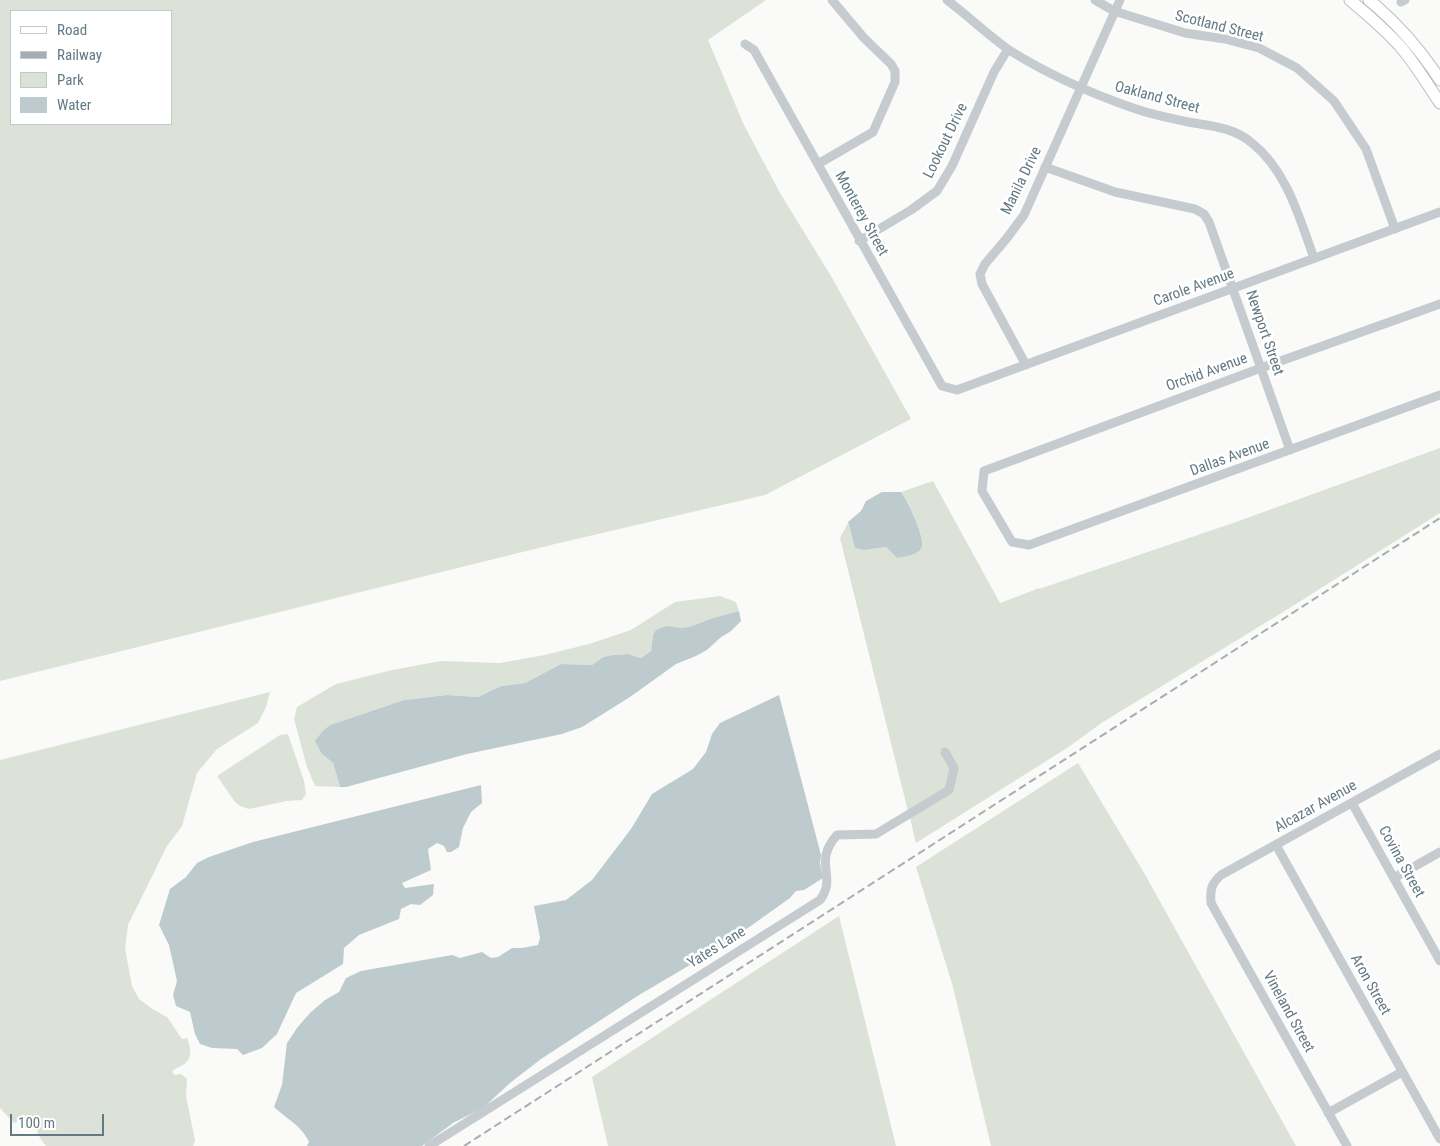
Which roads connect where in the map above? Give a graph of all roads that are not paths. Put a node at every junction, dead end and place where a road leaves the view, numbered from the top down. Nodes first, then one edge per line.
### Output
1 (832, 0) edge
2 (947, 0) edge
3 (1095, 0) edge
4 (1120, 0) edge
5 (1350, 0) edge
6 (1369, 0) edge
7 (1114, 11) junction
8 (745, 44) dead end
9 (1008, 49) junction
10 (1440, 80) edge
11 (1081, 87) junction
12 (1440, 103) edge
13 (818, 164) junction
14 (1045, 167) junction
15 (1440, 212) edge
16 (1396, 229) junction
17 (859, 241) junction
18 (1314, 258) junction
19 (1234, 288) junction
20 (1440, 304) edge
21 (1026, 364) junction
22 (1261, 368) junction
23 (957, 390) joint
24 (1440, 395) edge
25 (1290, 450) junction
26 (1029, 546) joint
27 (945, 752) dead end
28 (1440, 754) edge
29 (1352, 803) junction
30 (1276, 845) junction
31 (1440, 852) edge
32 (1394, 878) junction
33 (1210, 890) joint
34 (1439, 955) edge
35 (1402, 1072) junction
36 (1328, 1113) junction
37 (1440, 1139) edge
38 (428, 1146) edge
39 (1347, 1146) edge

1 - 13 street
2 - 9 street, Oakland Street
3 - 7 street, Scotland Street
4 - 7 street, Manila Drive
5 - 12 main road
6 - 10 main road
7 - 11 street, Manila Drive
7 - 16 street, Scotland Street
8 - 13 street, Monterey Street
9 - 11 street, Oakland Street
9 - 17 street, Lookout Drive
11 - 14 street, Manila Drive
11 - 18 street, Oakland Street
13 - 17 street, Monterey Street
14 - 19 street, Newport Street
14 - 21 street, Manila Drive
15 - 16 street, Carole Avenue
16 - 18 street, Carole Avenue
17 - 23 street, Monterey Street
18 - 19 street, Carole Avenue
19 - 21 street, Carole Avenue
19 - 22 street, Newport Street
20 - 22 street, Orchid Avenue
21 - 23 street, Carole Avenue
22 - 25 street, Newport Street
22 - 26 street, Orchid Avenue
24 - 25 street, Dallas Avenue
25 - 26 street, Dallas Avenue
27 - 38 street, Yates Lane
28 - 29 street, Alcazar Avenue
29 - 30 street, Alcazar Avenue
29 - 32 street, Covina Street
30 - 33 street, Alcazar Avenue
30 - 35 street, Aron Street
31 - 32 street
32 - 34 street, Covina Street
33 - 36 street, Vineland Street
35 - 36 street
35 - 37 street, Aron Street
36 - 39 street, Vineland Street

